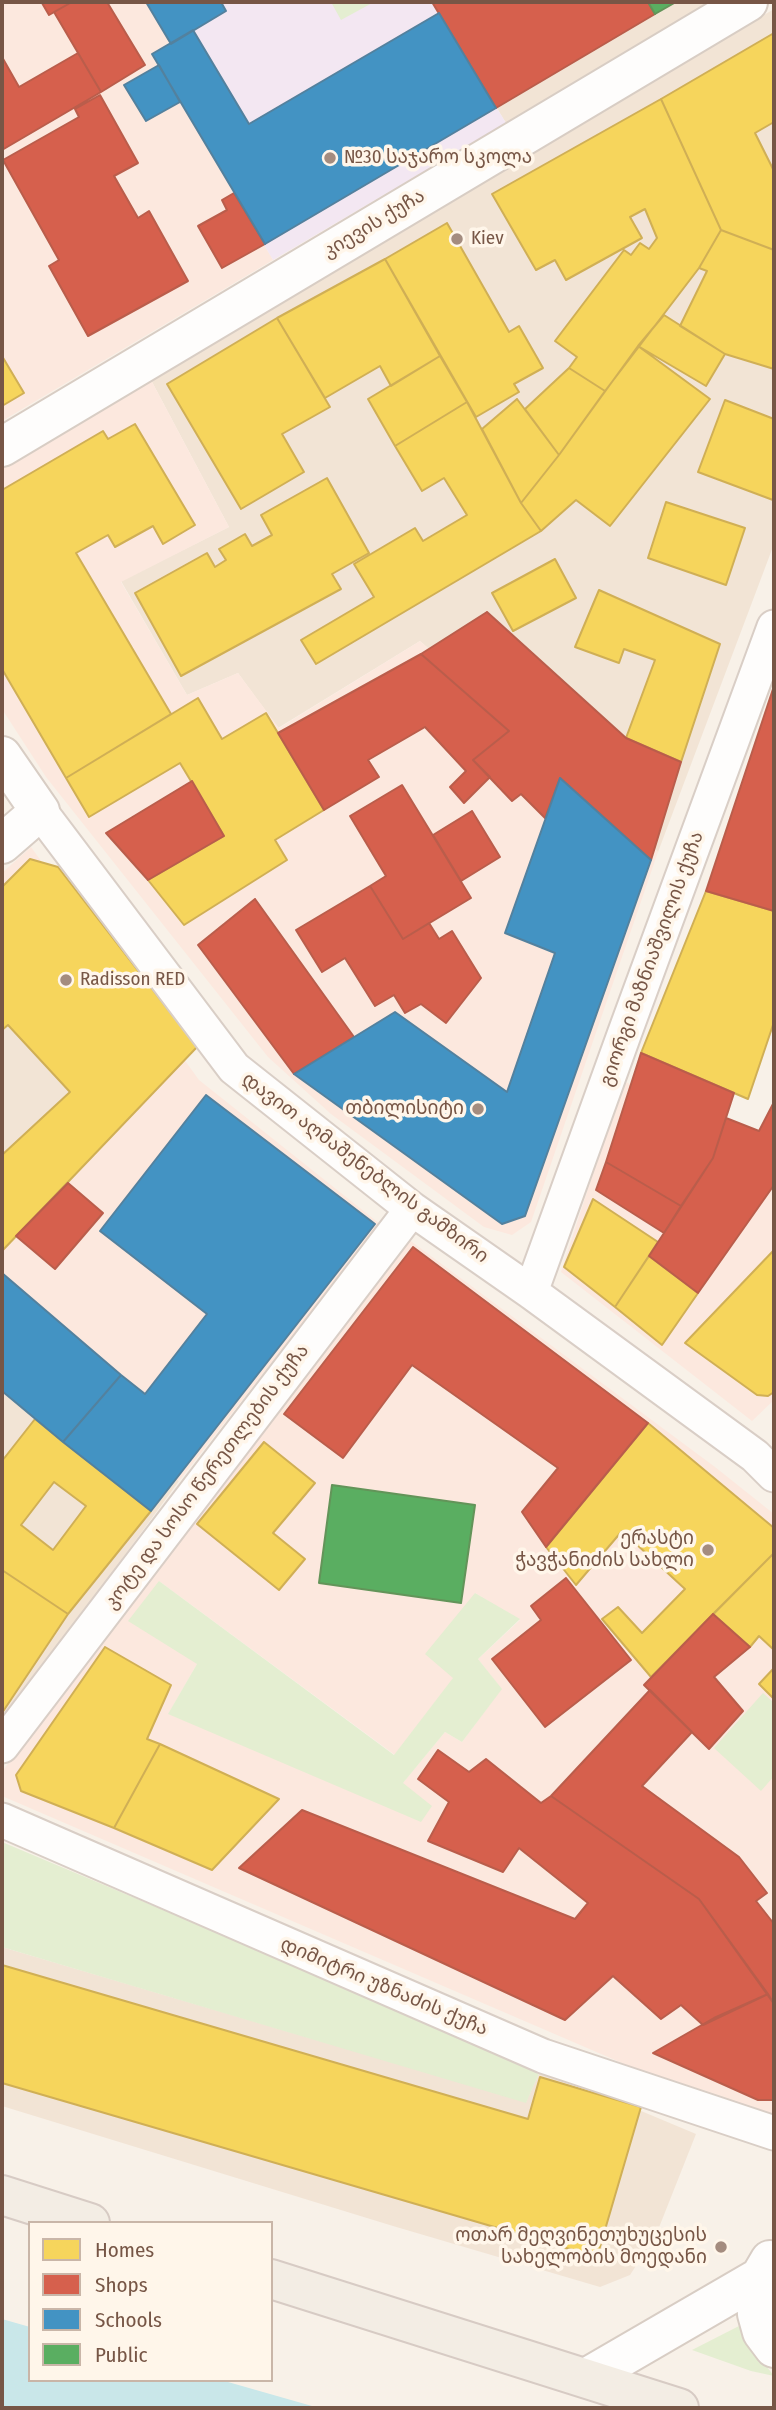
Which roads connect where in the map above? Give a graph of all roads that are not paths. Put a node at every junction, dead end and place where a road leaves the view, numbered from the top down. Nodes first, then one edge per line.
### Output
1 (748, 2) edge
2 (2, 447) edge
3 (774, 627) edge
4 (2, 756) edge
5 (40, 811) junction
6 (2, 844) edge
7 (412, 1209) junction
8 (531, 1292) junction
9 (768, 1456) edge
10 (2, 1746) edge
11 (2, 1820) edge
12 (774, 2133) edge
13 (2, 2195) edge
14 (84, 2221) edge
15 (767, 2266) edge
16 (273, 2280) edge
17 (774, 2348) edge
18 (586, 2378) junction
19 (679, 2408) edge

1 - 2 main road, კიევის ქუჩა
3 - 8 street, გიორგი მაზნიაშვილის ქუჩა
4 - 5 main road, დავით აღმაშენებლის გამზირი
5 - 6 main road
5 - 7 street, დავით აღმაშენებლის გამზირი
7 - 8 street, დავით აღმაშენებლის გამზირი
7 - 10 street, კოტე და სოსო წერეთლების ქუჩა
8 - 9 street, დავით აღმაშენებლის გამზირი
11 - 12 street, დიმიტრი უზნაძის ქუჩა
13 - 14 main road
15 - 17 main road
15 - 18 main road
16 - 18 main road
18 - 19 main road

